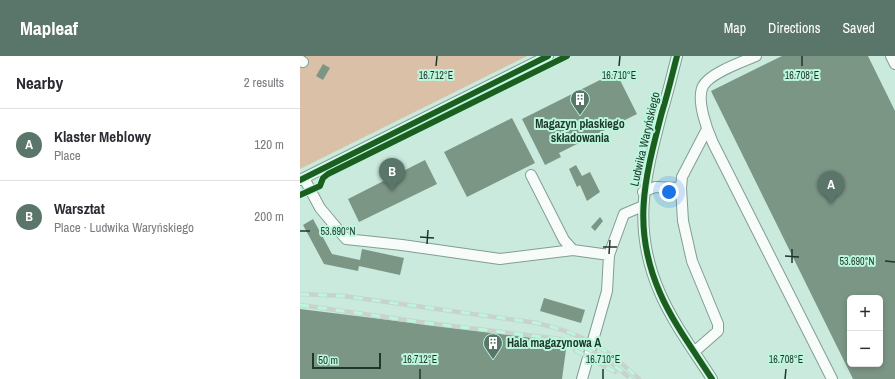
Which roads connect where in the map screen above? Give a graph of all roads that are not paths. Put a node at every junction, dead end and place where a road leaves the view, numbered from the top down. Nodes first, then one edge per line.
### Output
1 (548, 56) edge
2 (677, 56) edge
3 (756, 56) edge
4 (891, 56) edge
5 (895, 64) edge
6 (707, 130) junction
7 (531, 175) dead end
8 (302, 179) edge
9 (681, 188) junction
10 (643, 192) junction
11 (643, 206) junction
12 (573, 250) junction
13 (609, 255) junction
14 (694, 352) junction
15 (582, 379) edge
16 (712, 379) edge
17 (832, 379) edge

1 - 8 street
2 - 10 street, Ludwika Waryńskiego
3 - 6 street
4 - 5 street
6 - 9 street
6 - 17 street
7 - 12 street
8 - 12 street
9 - 10 street
9 - 14 street
10 - 11 street, Ludwika Waryńskiego
11 - 13 street
11 - 14 street, Ludwika Waryńskiego
12 - 13 street
13 - 15 street
14 - 16 street, Ludwika Waryńskiego

